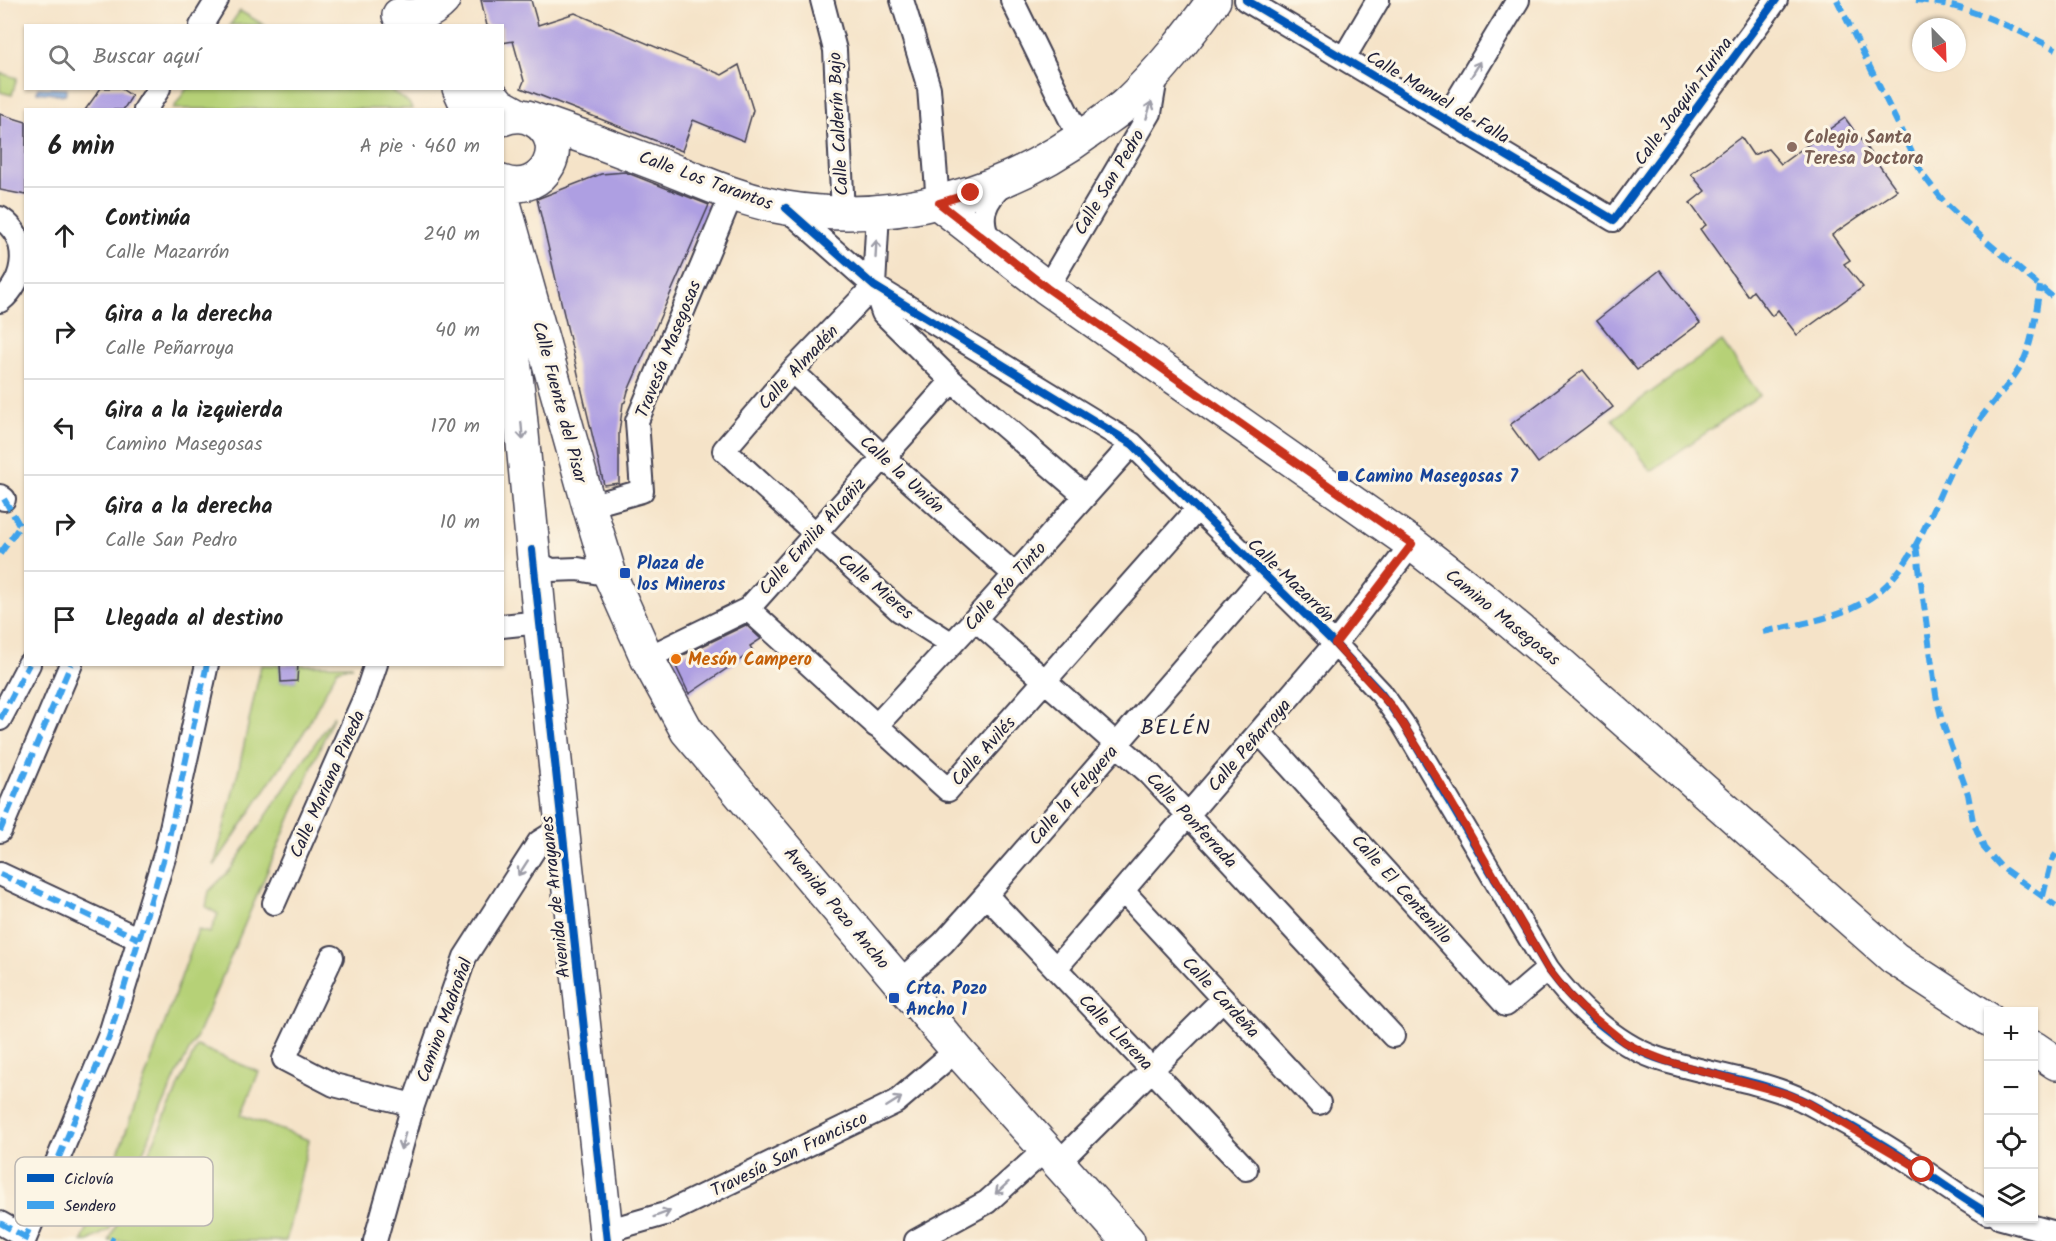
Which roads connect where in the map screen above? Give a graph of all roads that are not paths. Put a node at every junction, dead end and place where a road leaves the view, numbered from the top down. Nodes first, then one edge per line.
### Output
1 (217, 0) edge
2 (443, 0) edge
3 (450, 0) edge
4 (822, 0) edge
5 (902, 0) edge
6 (1012, 0) edge
7 (1214, 0) edge
8 (1246, 0) edge
9 (1378, 0) edge
10 (1518, 0) edge
11 (1776, 0) edge
12 (397, 14) edge
13 (202, 24) edge
14 (455, 24) edge
15 (1344, 58) junction
16 (1157, 71) junction
17 (158, 90) edge
18 (460, 90) edge
19 (487, 90) edge
20 (146, 108) edge
21 (468, 108) edge
22 (517, 117) edge
23 (1446, 119) junction
24 (1080, 139) junction
25 (626, 152) junction
26 (1011, 178) junction
27 (519, 183) edge
28 (732, 194) junction
29 (939, 203) junction
30 (786, 208) junction
31 (878, 212) junction
32 (843, 213) junction
33 (1614, 220) joint
34 (10, 221) edge
35 (991, 246) junction
36 (504, 284) edge
37 (874, 286) junction
38 (1047, 288) junction
39 (11, 291) edge
40 (792, 371) junction
41 (952, 381) junction
42 (1132, 444) junction
43 (724, 450) joint
44 (883, 457) junction
45 (1085, 496) junction
46 (1197, 509) junction
47 (592, 517) junction
48 (814, 533) junction
49 (1412, 544) junction
50 (532, 550) junction
51 (562, 569) junction
52 (610, 575) junction
53 (1015, 575) junction
54 (1264, 575) junction
55 (748, 609) junction
56 (975, 619) junction
57 (540, 622) junction
58 (504, 626) edge
59 (952, 644) junction
60 (1335, 644) junction
61 (647, 658) junction
62 (28, 666) edge
63 (70, 666) edge
64 (207, 666) edge
65 (375, 666) edge
66 (1045, 682) junction
67 (0, 719) edge
68 (876, 726) junction
69 (1260, 733) junction
70 (1117, 745) junction
71 (1188, 815) junction
72 (563, 827) junction
73 (0, 831) edge
74 (0, 874) edge
75 (1123, 891) junction
76 (986, 895) junction
77 (274, 903) dead end
78 (139, 939) junction
79 (332, 957) dead end
80 (1056, 969) junction
81 (1548, 969) junction
82 (899, 982) junction
83 (1223, 999) junction
84 (1984, 1016) edge
85 (1393, 1036) dead end
86 (957, 1050) junction
87 (2038, 1051) edge
88 (2056, 1063) edge
89 (1151, 1069) junction
90 (1319, 1103) dead end
91 (413, 1105) junction
92 (1052, 1156) junction
93 (59, 1157) edge
94 (1245, 1168) dead end
95 (1984, 1210) edge
96 (0, 1223) edge
97 (2018, 1223) edge
98 (2056, 1233) edge
99 (606, 1236) edge
100 (25, 1239) edge
101 (375, 1241) edge
102 (916, 1241) edge
103 (1128, 1241) edge

1 - 13 street
2 - 12 street
3 - 14 street
4 - 32 street, Calle Calderín Bajo
5 - 29 street
6 - 24 street
7 - 16 street, Calle San Pedro
8 - 15 street, Calle Manuel de Falla
9 - 15 street
23 -> 10 street
11 - 33 street, Calle Joaquín Turina
15 - 23 street, Calle Manuel de Falla
16 - 24 street, Calle San Pedro
38 -> 16 street, Calle San Pedro
17 - 20 street
18 - 21 street
19 - 22 street
22 - 25 street, Calle Los Tarantos
22 - 27 street, Calle Fuente del Pisar
23 - 33 street, Calle Manuel de Falla
24 - 26 street, Calle San Pedro
25 - 27 street, Calle Los Tarantos
25 - 28 street, Calle Los Tarantos
26 - 29 street, Calle San Pedro
26 - 35 street
27 - 47 street, Calle Fuente del Pisar
28 - 30 street, Calle Los Tarantos
28 - 47 street, Travesía Masegosas
29 - 31 street, Calle San Pedro
29 - 35 street, Camino Masegosas
30 - 32 street, Calle Los Tarantos
30 - 37 street, Calle Los Tarantos
31 - 32 street, Calle San Pedro
37 -> 31 street
34 - 39 street
35 - 38 street, Camino Masegosas
36 -> 50 street
37 - 40 street, Calle Almadén
37 - 41 street
37 - 42 street, Calle Mazarrón
38 - 49 street, Camino Masegosas
40 - 43 street, Calle Almadén
40 - 44 street, Calle la Unión
41 - 44 street, Calle Emilia Alcañiz
41 - 45 street
42 - 45 street, Calle Río Tinto
42 - 46 street, Calle Mazarrón
43 - 48 street, Calle Mieres
44 - 48 street, Calle Emilia Alcañiz
44 - 53 street, Calle la Unión
45 - 53 street, Calle Río Tinto
46 - 54 street, Calle Mazarrón
46 - 66 street, Calle Avilés
47 - 51 street
47 - 52 street, Calle Fuente del Pisar
48 - 55 street, Calle Emilia Alcañiz
48 - 59 street, Calle Mieres
49 - 60 street, Calle Peñarroya
49 - 84 street, Camino Masegosas
50 - 51 street
50 - 57 street, Avenida de Arrayanes
51 - 52 street
52 - 61 street, Avenida Pozo Ancho
53 - 56 street, Calle Río Tinto
54 - 60 street, Calle Mazarrón
54 - 70 street, Calle la Felguera
55 - 61 street, Calle Emilia Alcañiz
55 - 68 street, Calle Avilés
56 - 59 street, Calle Río Tinto
56 - 66 street, Calle Ponferrada
57 - 58 street
57 - 72 street, Avenida de Arrayanes
59 - 68 street, Calle Río Tinto
60 - 69 street, Calle Peñarroya
60 - 81 street, Calle Mazarrón
61 - 82 street, Avenida Pozo Ancho
62 - 67 street
63 - 73 street
64 - 78 street
65 - 77 street, Calle Mariana Pineda
66 - 68 street, Calle Avilés
66 - 70 street, Calle Ponferrada
69 - 71 street, Calle Peñarroya
69 - 81 street, Calle El Centenillo
70 - 71 street, Calle Ponferrada
70 - 76 street, Calle la Felguera
71 - 75 street, Calle Peñarroya
71 - 85 street, Calle Ponferrada
72 -> 91 street, Camino Madroñal
72 - 99 street, Avenida de Arrayanes
74 - 78 street
75 - 80 street, Calle Peñarroya
75 - 83 street, Calle Cardeña
76 - 80 street, Calle Llerena
76 - 82 street, Calle la Felguera
78 - 93 street
79 - 91 street
80 - 89 street, Calle Llerena
81 - 95 street, Calle Mazarrón
82 - 86 street, Avenida Pozo Ancho
83 - 89 street
83 - 90 street, Calle Cardeña
86 - 92 street, Avenida Pozo Ancho
99 -> 86 street, Travesía San Francisco
87 - 88 street
89 - 92 street
89 - 94 street, Calle Llerena
91 -> 101 street, Camino Madroñal
92 -> 102 street
92 - 103 street, Avenida Pozo Ancho
96 - 100 street
97 - 98 street

